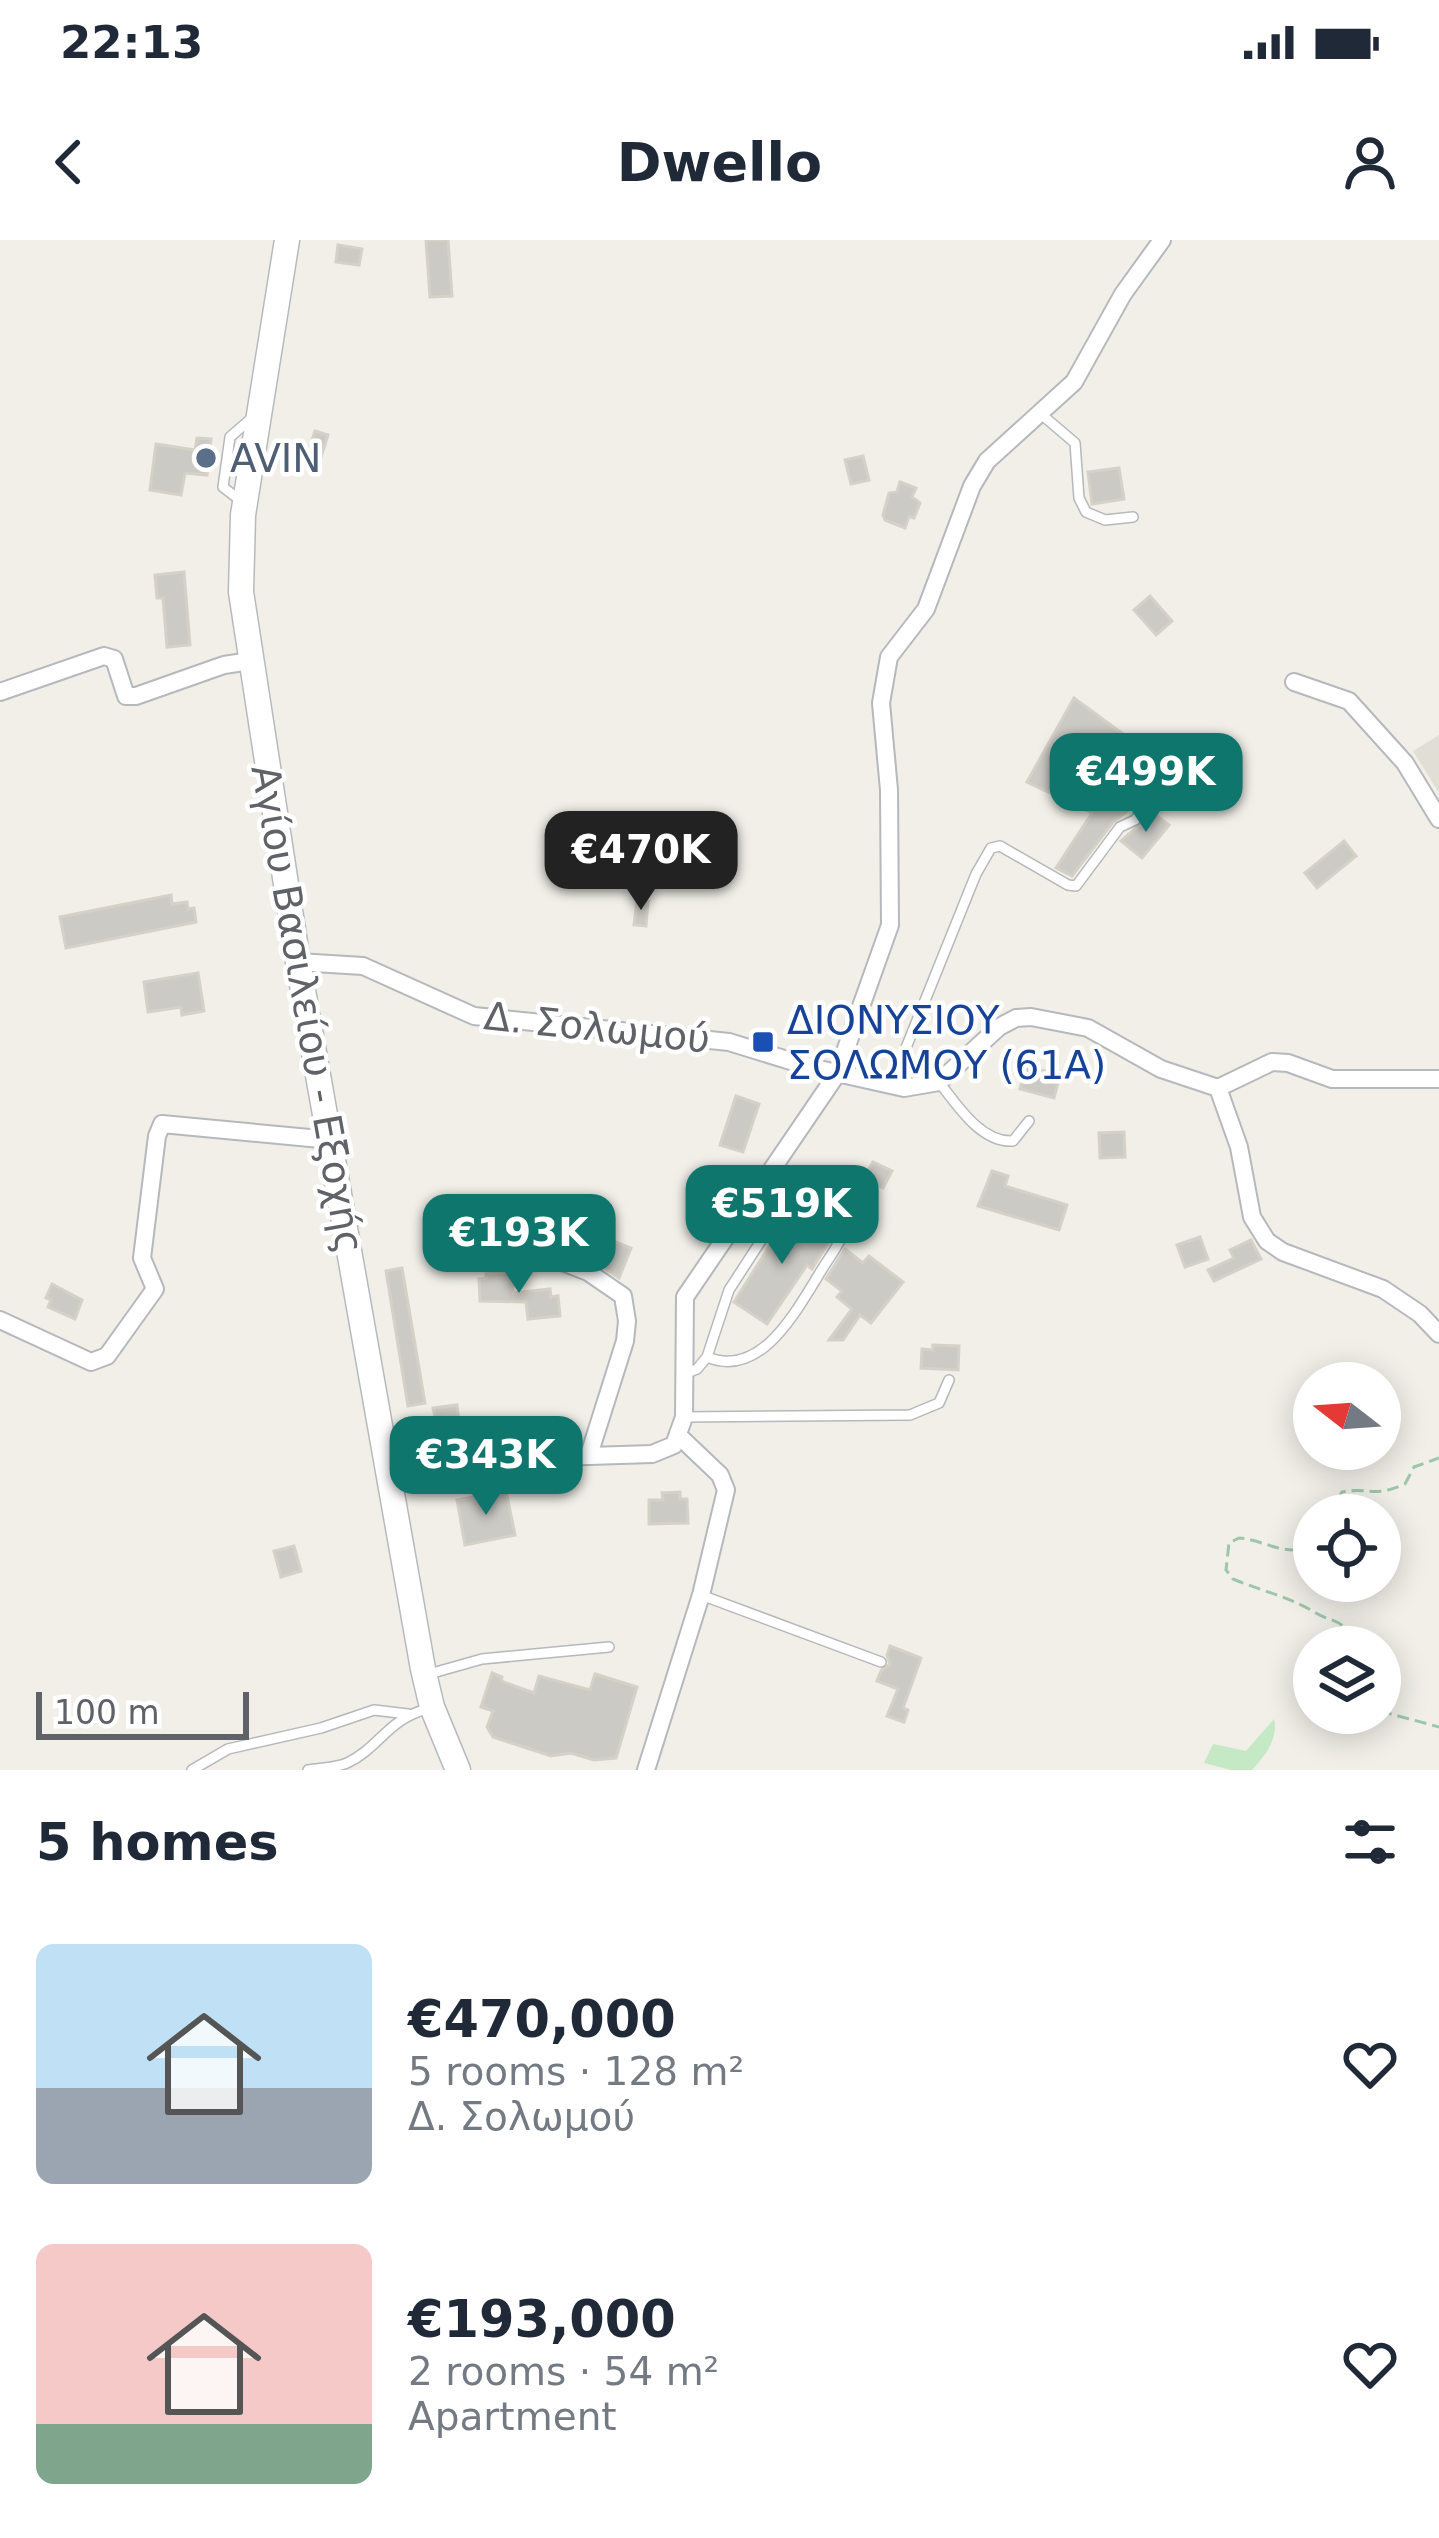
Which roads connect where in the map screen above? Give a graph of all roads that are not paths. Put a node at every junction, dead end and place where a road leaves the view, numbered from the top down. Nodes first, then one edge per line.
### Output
1 (287, 240) edge
2 (1162, 240) edge
3 (1041, 414) junction
4 (1133, 517) dead end
5 (250, 661) junction
6 (1294, 682) dead end
7 (0, 692) edge
8 (1147, 806) dead end
9 (1439, 819) edge
10 (298, 962) junction
11 (837, 1074) junction
12 (1439, 1079) edge
13 (939, 1082) junction
14 (891, 1085) junction
15 (1218, 1088) junction
16 (1029, 1121) dead end
17 (331, 1140) junction
18 (483, 1231) dead end
19 (0, 1320) edge
20 (1439, 1334) edge
21 (707, 1357) junction
22 (688, 1372) junction
23 (950, 1380) dead end
24 (685, 1417) junction
25 (680, 1436) junction
26 (590, 1455) junction
27 (390, 1480) junction
28 (701, 1594) junction
29 (609, 1648) dead end
30 (881, 1662) dead end
31 (424, 1676) junction
32 (420, 1711) junction
33 (192, 1770) edge
34 (308, 1770) edge
35 (458, 1770) edge
36 (646, 1770) edge

1 - 5 main road, Αγίου Βασιλείου - Εξοχής
2 - 3 street
3 - 4 lane
3 - 11 street
5 - 7 street
5 - 10 main road, Αγίου Βασιλείου - Εξοχής
6 - 9 street
8 - 14 lane
10 - 11 street, Δ. Σολωμού
10 - 17 main road, Αγίου Βασιλείου - Εξοχής
11 - 14 street, Δ. Σολωμού
11 - 22 street
12 - 15 street
13 - 14 street, Δ. Σολωμού
13 - 15 street
13 - 16 lane
15 - 20 street
17 - 19 street
17 - 27 main road, Αγίου Βασιλείου - Εξοχής
18 - 26 street
21 - 21 lane
21 - 22 lane
22 - 24 street
23 - 24 lane
24 - 25 street
25 - 26 street
25 - 28 street
26 - 27 street
27 - 31 main road, Αγίου Βασιλείου - Εξοχής
28 - 30 lane
28 - 36 street
29 - 31 lane
31 - 32 main road, Αγίου Βασιλείου - Εξοχής
32 - 33 lane
32 - 34 lane
32 - 35 main road, Αγίου Βασιλείου - Εξοχής

